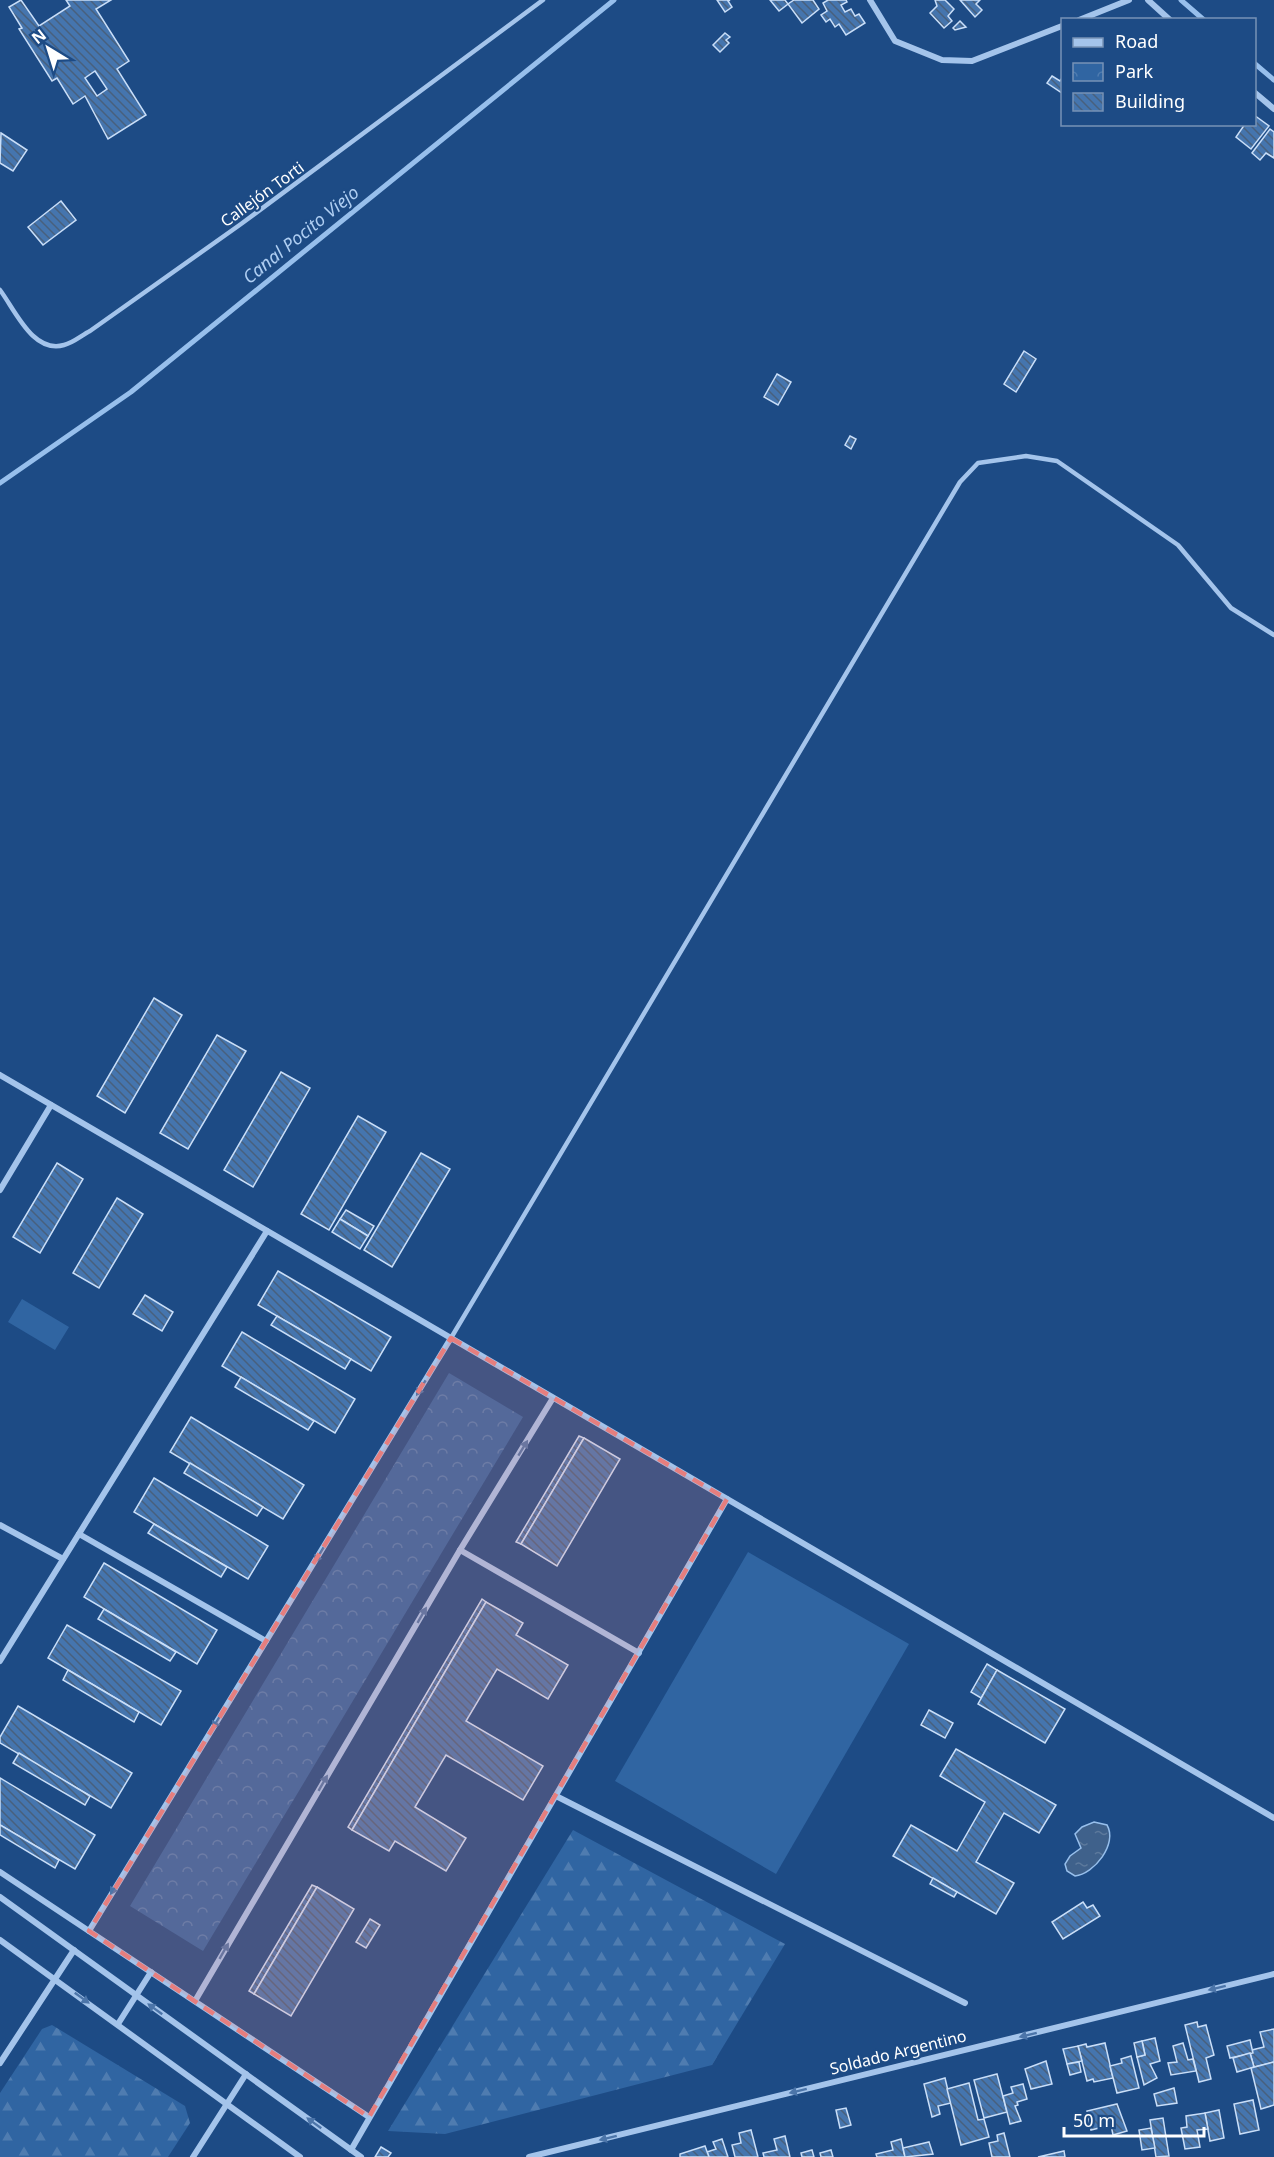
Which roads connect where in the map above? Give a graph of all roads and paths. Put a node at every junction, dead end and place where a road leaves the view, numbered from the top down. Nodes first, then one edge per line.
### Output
1 (543, 0) edge
2 (870, 0) edge
3 (1129, 0) edge
4 (1148, 0) edge
5 (1084, 18) edge
6 (1168, 18) edge
7 (1061, 26) edge
8 (1256, 94) edge
9 (1274, 109) edge
10 (0, 290) edge
11 (1274, 635) edge
12 (0, 1075) edge
13 (51, 1105) junction
14 (0, 1190) edge
15 (267, 1231) junction
16 (452, 1338) junction
17 (553, 1398) junction
18 (728, 1499) junction
19 (0, 1525) edge
20 (79, 1534) junction
21 (460, 1550) junction
22 (63, 1559) junction
23 (266, 1641) junction
24 (639, 1653) junction
25 (0, 1661) edge
26 (556, 1796) junction
27 (1274, 1818) edge
28 (0, 1872) edge
29 (0, 1897) edge
30 (89, 1931) junction
31 (0, 1940) edge
32 (74, 1950) junction
33 (151, 1972) junction
34 (1274, 1974) edge
35 (55, 1978) junction
36 (136, 1995) junction
37 (195, 2001) junction
38 (965, 2003) dead end
39 (118, 2024) junction
40 (0, 2063) edge
41 (246, 2074) junction
42 (227, 2104) junction
43 (369, 2117) junction
44 (351, 2150) junction
45 (193, 2157) edge
46 (300, 2157) edge
47 (361, 2157) edge
48 (529, 2157) edge

1 - 10 lane, Callejón Torti
2 - 7 street
3 - 5 street
4 - 6 street
8 - 9 street
11 - 16 lane
12 - 13 street
13 - 14 street
13 - 15 street
15 - 16 street
15 - 20 street
16 - 17 street
16 -> 23 street
17 - 18 street
21 -> 17 street
18 - 24 street
18 - 27 street
19 - 22 street
20 - 22 street
20 - 23 street
21 - 24 street
37 -> 21 street
22 - 25 street
23 -> 30 street
24 - 26 street
26 - 38 street
26 - 43 street
28 - 30 street
29 - 32 street
30 - 33 street
31 - 35 street
32 - 35 street
32 - 36 street
33 - 36 street
33 - 37 street
34 -> 48 street, Soldado Argentino
35 -> 39 street
35 - 40 street
36 - 39 street
41 -> 36 street
37 - 43 street
39 - 42 street
41 - 42 street
44 -> 41 street
42 - 45 street
42 - 46 street
43 - 44 street
44 - 47 street

